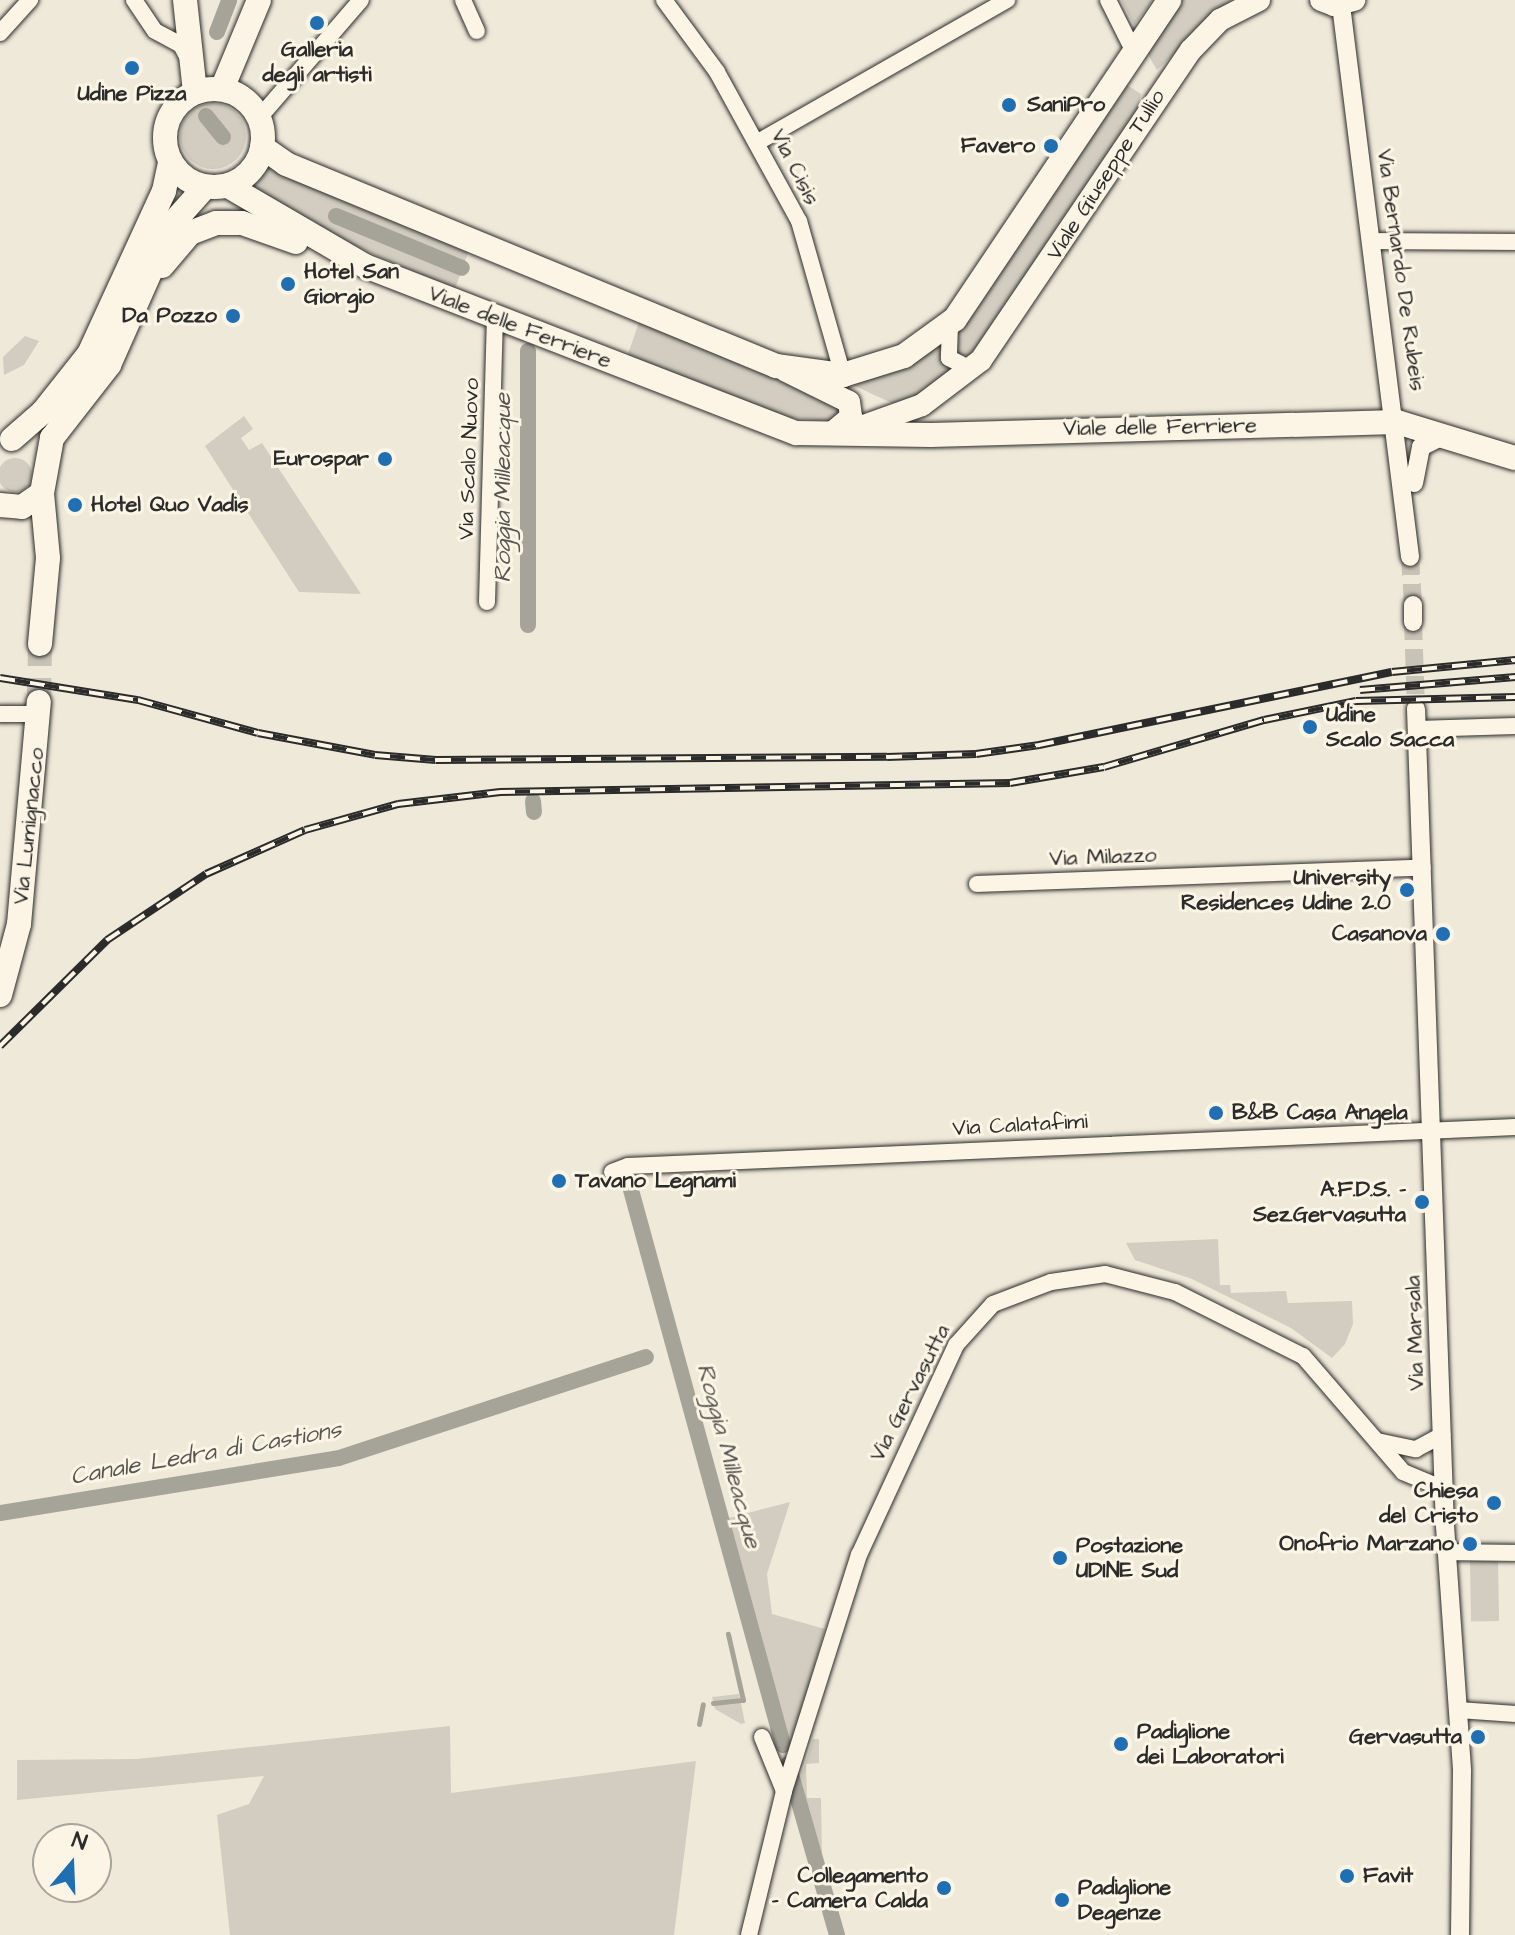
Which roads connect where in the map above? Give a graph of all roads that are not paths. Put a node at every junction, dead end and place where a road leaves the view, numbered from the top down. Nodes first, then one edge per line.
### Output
1 (30, 0) edge
2 (134, 0) edge
3 (185, 0) edge
4 (259, 0) edge
5 (361, 0) edge
6 (463, 0) edge
7 (664, 0) edge
8 (1007, 0) edge
9 (1108, 0) edge
10 (1169, 0) edge
11 (1259, 0) edge
12 (1339, 2) edge
13 (477, 31) dead end
14 (0, 33) edge
15 (1133, 50) junction
16 (191, 63) junction
17 (222, 89) junction
18 (195, 92) junction
19 (259, 118) junction
20 (758, 142) junction
21 (262, 147) junction
22 (170, 163) junction
23 (216, 186) junction
24 (1373, 241) junction
25 (1515, 242) edge
26 (325, 246) junction
27 (495, 318) junction
28 (131, 320) junction
29 (950, 325) junction
30 (776, 366) junction
31 (971, 369) junction
32 (843, 375) junction
33 (898, 416) joint
34 (1397, 422) junction
35 (826, 435) junction
36 (1446, 435) junction
37 (6, 441) edge
38 (1515, 458) edge
39 (45, 482) junction
40 (0, 505) edge
41 (487, 602) dead end
42 (40, 644) tunnel mouth
43 (40, 708) joint
44 (1416, 709) tunnel mouth
45 (0, 714) edge
46 (1515, 726) edge
47 (1417, 729) junction
48 (1423, 868) junction
49 (977, 884) dead end
50 (7, 963) edge
51 (0, 995) edge
52 (1432, 1127) junction
53 (1515, 1127) edge
54 (612, 1172) dead end
55 (1442, 1435) junction
56 (1376, 1441) junction
57 (1444, 1489) junction
58 (1446, 1552) junction
59 (1515, 1553) edge
60 (1459, 1710) junction
61 (1515, 1714) edge
62 (762, 1737) dead end
63 (786, 1786) junction
64 (749, 1935) edge
65 (1460, 1935) edge

1 - 14 street
2 - 16 street
3 - 16 main road
4 - 17 main road
5 - 19 street
6 - 13 street
7 - 20 street, Via Cisis
8 - 20 street
9 - 15 street
10 - 15 main road, Viale Giuseppe Tullio
11 - 31 main road, Viale Giuseppe Tullio
12 - 24 street, Via Bernardo De Rubeis
15 - 29 main road, Viale Giuseppe Tullio
16 - 18 main road
17 - 18 main road
17 - 19 main road
18 - 22 main road
19 - 21 main road
20 - 32 street, Via Cisis
21 - 23 main road
21 - 30 main road
22 - 23 main road
22 - 37 main road
23 - 26 main road, Viale delle Ferriere
23 - 28 main road
24 - 25 street
24 - 34 street, Via Bernardo De Rubeis
26 - 27 main road, Viale delle Ferriere
26 - 28 main road
27 - 35 main road, Viale delle Ferriere
27 - 41 street, Via Scalo Nuovo
28 - 39 main road
29 - 31 street
29 - 32 main road, Viale Giuseppe Tullio
30 - 32 main road
30 - 35 main road
31 - 33 main road, Viale Giuseppe Tullio
33 - 35 main road, Viale delle Ferriere
34 - 35 main road, Viale delle Ferriere
34 - 36 main road, Viale delle Ferriere
34 - 36 street, Via Bernardo De Rubeis
36 - 38 main road, Viale delle Ferriere
37 - 39 main road
39 - 40 main road
39 - 42 main road
43 - 45 street
43 - 50 main road, Via Lumignacco
44 - 47 street
46 - 47 street
47 - 48 street, Via Marsala
48 - 49 street, Via Milazzo
48 - 52 street, Via Marsala
50 - 51 main road, Via Lumignacco
52 - 53 street, Via Calatafimi
52 - 54 street, Via Calatafimi
52 - 55 street, Via Marsala
55 - 56 street
55 - 57 street, Via Marsala
56 - 57 street, Via Gervasutta
56 - 63 street, Via Gervasutta
57 - 58 street, Via Marsala
58 - 59 street
58 - 60 street, Via Marsala
60 - 61 street
60 - 65 street, Via Marsala
62 - 63 street
63 - 64 street, Via Gervasutta

